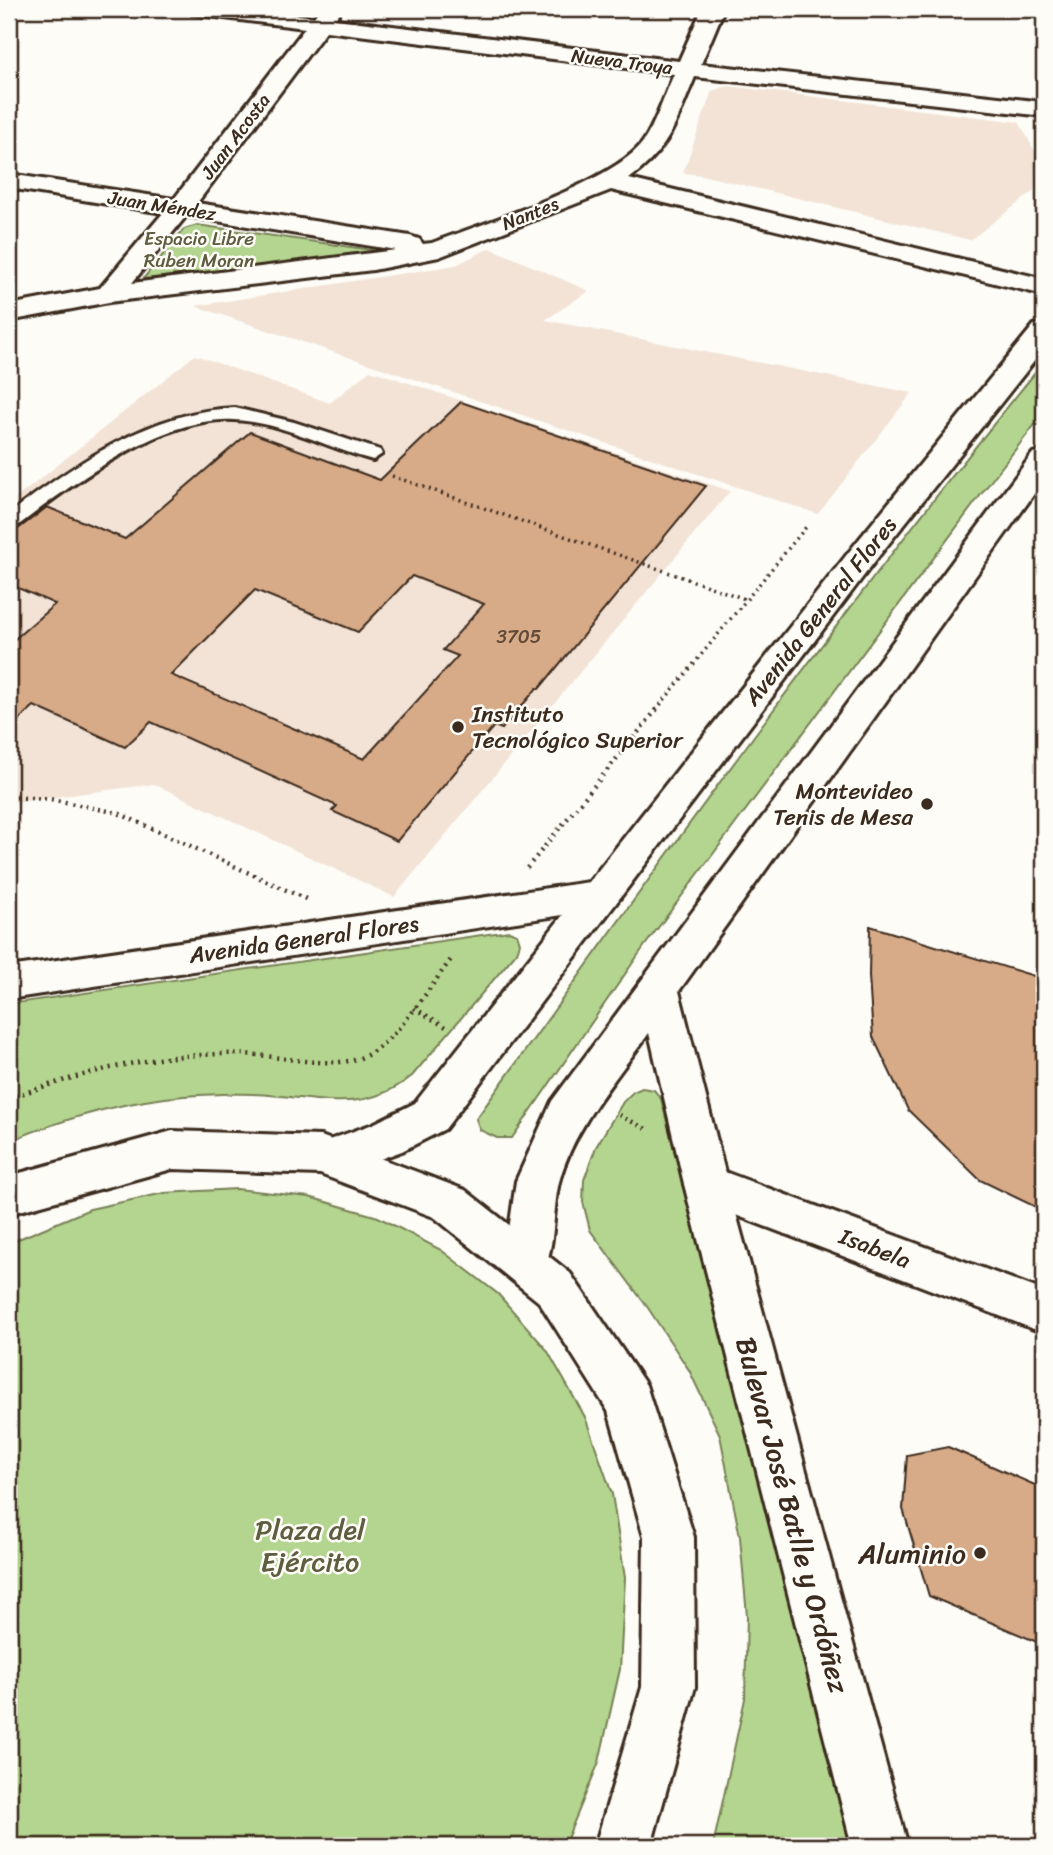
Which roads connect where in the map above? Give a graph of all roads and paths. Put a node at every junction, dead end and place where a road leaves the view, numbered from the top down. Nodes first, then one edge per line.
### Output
1 (200, 9) edge
2 (713, 9) edge
3 (326, 16) edge
4 (688, 69) junction
5 (1044, 109) edge
6 (9, 181) edge
7 (609, 182) junction
8 (180, 208) junction
9 (439, 249) junction
10 (1044, 287) edge
11 (108, 294) junction
12 (9, 313) edge
13 (1044, 331) edge
14 (373, 454) joint
15 (1041, 470) edge
16 (9, 523) edge
17 (806, 527) dead end
18 (745, 599) junction
19 (9, 797) edge
20 (523, 872) dead end
21 (599, 895) junction
22 (318, 904) dead end
23 (488, 912) junction
24 (9, 983) edge
25 (658, 988) junction
26 (414, 1008) junction
27 (451, 1030) dead end
28 (9, 1098) edge
29 (332, 1157) junction
30 (706, 1184) junction
31 (9, 1195) edge
32 (527, 1258) junction
33 (1044, 1312) edge
34 (623, 1846) edge
35 (880, 1846) edge

1 - 3 street, Nueva Troya
2 - 4 street, Nantes
3 - 4 street, Nueva Troya
3 - 8 street, Juan Acosta
4 - 5 street, Nueva Troya
4 - 7 street, Nantes
6 - 8 street, Juan Méndez
7 - 9 street, Nantes
7 - 10 street
8 - 9 street, Juan Méndez
8 - 11 street, Juan Acosta
9 - 11 street, Nantes
11 - 12 street, Nantes
13 - 21 street, Avenida General Flores
14 - 16 lane
14 - 18 path
15 - 25 street
17 - 18 path
18 - 20 path
19 - 22 path
21 - 23 street, Avenida General Flores
21 - 29 street, Avenida General Flores
23 - 24 street, Avenida General Flores
23 - 26 path
25 - 30 street
25 - 32 street
26 - 27 path
26 - 28 path
29 - 31 street
29 - 32 street
30 - 33 street, Isabela
30 - 35 street, Bulevar José Batlle y Ordóñez
32 - 34 street

